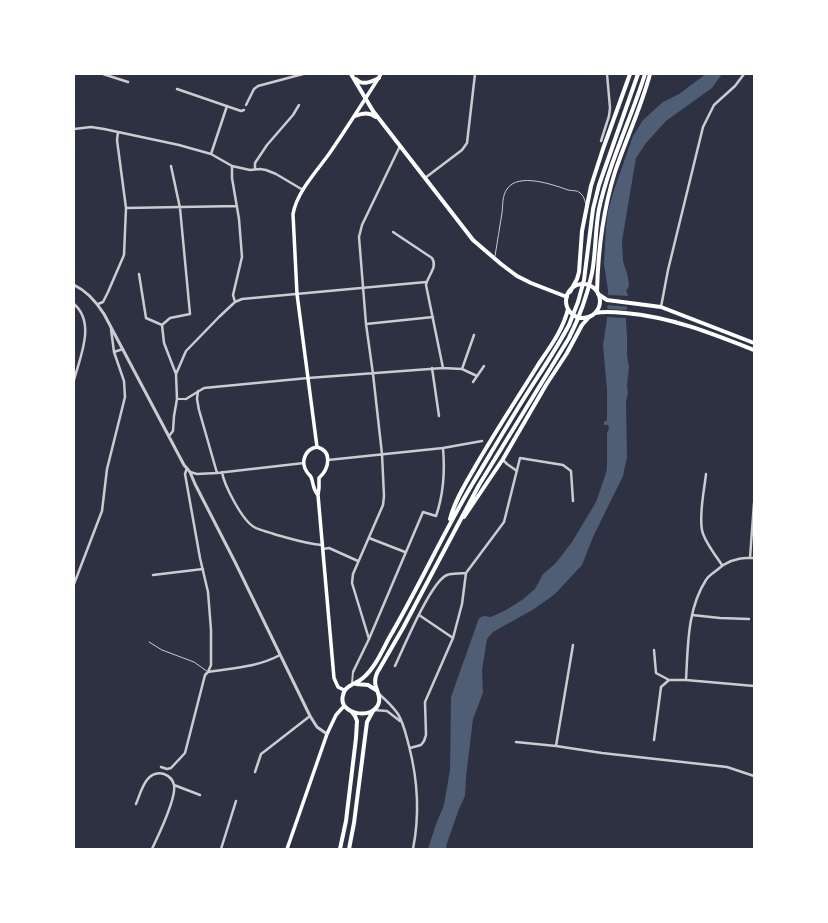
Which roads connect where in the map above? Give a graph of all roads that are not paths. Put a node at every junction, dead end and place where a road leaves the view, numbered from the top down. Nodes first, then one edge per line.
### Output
1 (102, 74) edge
2 (118, 74) edge
3 (304, 74) edge
4 (381, 74) edge
5 (475, 74) edge
6 (607, 74) edge
7 (629, 74) edge
8 (638, 74) edge
9 (645, 74) edge
10 (650, 74) edge
11 (744, 74) edge
12 (352, 75) edge
13 (115, 78) junction
14 (378, 78) junction
15 (128, 82) dead end
16 (177, 89) dead end
17 (366, 99) junction
18 (246, 105) dead end
19 (299, 105) dead end
20 (227, 106) junction
21 (244, 110) dead end
22 (355, 116) junction
23 (380, 119) junction
24 (74, 129) edge
25 (118, 132) junction
26 (601, 141) dead end
27 (400, 145) junction
28 (211, 154) junction
29 (171, 166) dead end
30 (232, 166) junction
31 (255, 169) junction
32 (425, 178) junction
33 (304, 190) junction
34 (237, 206) junction
35 (586, 206) junction
36 (126, 208) junction
37 (180, 208) junction
38 (393, 232) dead end
39 (495, 259) junction
40 (139, 274) dead end
41 (426, 282) junction
42 (74, 285) edge
43 (363, 288) junction
44 (570, 292) junction
45 (598, 293) junction
46 (297, 294) junction
47 (567, 297) junction
48 (235, 302) junction
49 (74, 304) edge
50 (98, 304) junction
51 (661, 307) junction
52 (569, 310) junction
53 (595, 313) junction
54 (590, 316) junction
55 (433, 317) junction
56 (366, 324) junction
57 (162, 325) junction
58 (111, 328) junction
59 (474, 335) dead end
60 (754, 343) edge
61 (123, 349) junction
62 (754, 350) edge
63 (114, 352) junction
64 (484, 366) dead end
65 (432, 368) junction
66 (443, 368) junction
67 (462, 369) junction
68 (176, 374) junction
69 (374, 374) junction
70 (477, 376) junction
71 (308, 378) junction
72 (74, 380) edge
73 (473, 382) dead end
74 (198, 391) junction
75 (177, 399) junction
76 (186, 399) joint
77 (439, 416) dead end
78 (169, 436) junction
79 (482, 441) dead end
80 (317, 447) junction
81 (443, 448) junction
82 (382, 454) junction
83 (503, 459) junction
84 (328, 460) junction
85 (304, 463) junction
86 (186, 468) junction
87 (517, 471) junction
88 (190, 472) junction
89 (222, 472) junction
90 (217, 473) junction
91 (706, 474) dead end
92 (310, 476) junction
93 (319, 478) junction
94 (318, 495) junction
95 (573, 501) dead end
96 (754, 503) edge
97 (449, 523) junction
98 (455, 529) junction
99 (369, 538) junction
100 (323, 547) junction
101 (405, 552) junction
102 (750, 558) junction
103 (754, 558) edge
104 (358, 561) junction
105 (722, 565) junction
106 (203, 569) junction
107 (466, 573) junction
108 (154, 575) dead end
109 (74, 584) edge
110 (419, 615) junction
111 (692, 615) junction
112 (749, 619) dead end
113 (453, 638) junction
114 (369, 639) junction
115 (149, 642) dead end
116 (573, 645) dead end
117 (654, 650) dead end
118 (280, 655) junction
119 (395, 666) dead end
120 (208, 672) junction
121 (353, 672) joint
122 (668, 680) junction
123 (686, 680) junction
124 (354, 684) junction
125 (754, 686) edge
126 (344, 690) junction
127 (378, 692) junction
128 (344, 706) junction
129 (374, 710) junction
130 (350, 711) junction
131 (310, 716) junction
132 (402, 722) junction
133 (327, 734) junction
134 (654, 740) dead end
135 (516, 742) dead end
136 (556, 746) junction
137 (410, 748) junction
138 (160, 767) dead end
139 (255, 772) dead end
140 (754, 776) edge
141 (174, 785) junction
142 (200, 795) dead end
143 (236, 801) dead end
144 (136, 804) dead end
145 (152, 849) edge
146 (221, 849) edge
147 (287, 849) edge
148 (340, 849) edge
149 (349, 849) edge
150 (413, 849) edge

1 - 13 street
2 - 13 street
3 - 18 street
4 - 14 main road
5 - 32 street
6 - 26 street
7 - 35 main road
8 - 97 main road
9 - 98 main road
10 - 45 main road
11 - 51 street
12 - 14 main road
12 - 17 main road
13 - 15 street
14 - 17 main road
16 - 20 street
17 - 22 main road
17 - 23 main road
19 - 31 street
20 - 21 street
20 - 28 street
22 - 23 main road
22 - 33 main road
23 - 27 main road
24 - 25 street
25 - 28 street
25 - 36 street
27 - 32 main road
27 - 43 street
28 - 30 street
29 - 37 street
30 - 31 street
30 - 34 street
31 - 33 street
32 - 39 main road
33 - 46 main road
34 - 37 street
34 - 48 street
35 - 39 lane
35 - 44 main road
36 - 37 street
36 - 50 street
37 - 57 street
38 - 41 street
39 - 47 main road
40 - 57 street
41 - 43 street
41 - 55 street
42 - 50 street
43 - 46 street
43 - 56 street
44 - 45 main road
44 - 47 main road
45 - 51 main road
45 - 53 main road
46 - 48 street
46 - 71 main road
47 - 52 main road
48 - 68 street
49 - 72 street
50 - 58 street
51 - 60 main road
52 - 54 main road
52 - 97 main road
53 - 54 main road
53 - 62 main road
54 - 83 main road
55 - 56 street
55 - 66 street
56 - 69 street
57 - 68 street
58 - 61 street
58 - 63 street
59 - 67 street
61 - 63 street
61 - 78 street
63 - 109 street
64 - 70 street
65 - 66 street
65 - 69 street
65 - 77 street
66 - 67 street
67 - 70 street
68 - 75 street
69 - 71 street
69 - 82 street
70 - 73 street
71 - 74 street
71 - 80 main road
74 - 76 street
74 - 90 street
75 - 76 street
75 - 78 street
78 - 86 street
79 - 81 street
80 - 84 main road
80 - 85 main road
81 - 82 street
81 - 101 street
82 - 84 street
82 - 99 street
83 - 87 street
83 - 98 main road
84 - 93 main road
85 - 89 street
85 - 92 main road
86 - 88 street
86 - 106 street
87 - 95 street
87 - 107 street
88 - 90 street
88 - 118 street
89 - 90 street
89 - 100 street
91 - 105 street
92 - 93 main road
92 - 94 main road
93 - 94 main road
94 - 100 main road
96 - 102 street
97 - 124 main road
98 - 127 main road
99 - 101 street
99 - 104 street
100 - 104 street
100 - 126 main road
101 - 114 street
102 - 103 street
102 - 105 street
104 - 114 street
105 - 111 street
106 - 108 street
106 - 120 street
107 - 110 street
107 - 113 street
110 - 113 street
110 - 119 street
111 - 112 street
111 - 123 street
113 - 137 street
114 - 121 street
115 - 120 lane
116 - 136 street
117 - 122 street
118 - 120 street
118 - 131 street
120 - 138 street
121 - 124 street
122 - 123 street
122 - 134 street
123 - 125 street
124 - 126 main road
124 - 127 main road
126 - 128 main road
127 - 129 main road
127 - 132 street
128 - 130 main road
128 - 133 main road
129 - 130 main road
129 - 132 street
129 - 149 main road
130 - 148 main road
131 - 133 street
131 - 139 street
132 - 137 street
133 - 147 main road
135 - 136 street
136 - 140 street
137 - 150 street
141 - 142 street
141 - 144 street
141 - 145 street
143 - 146 street

